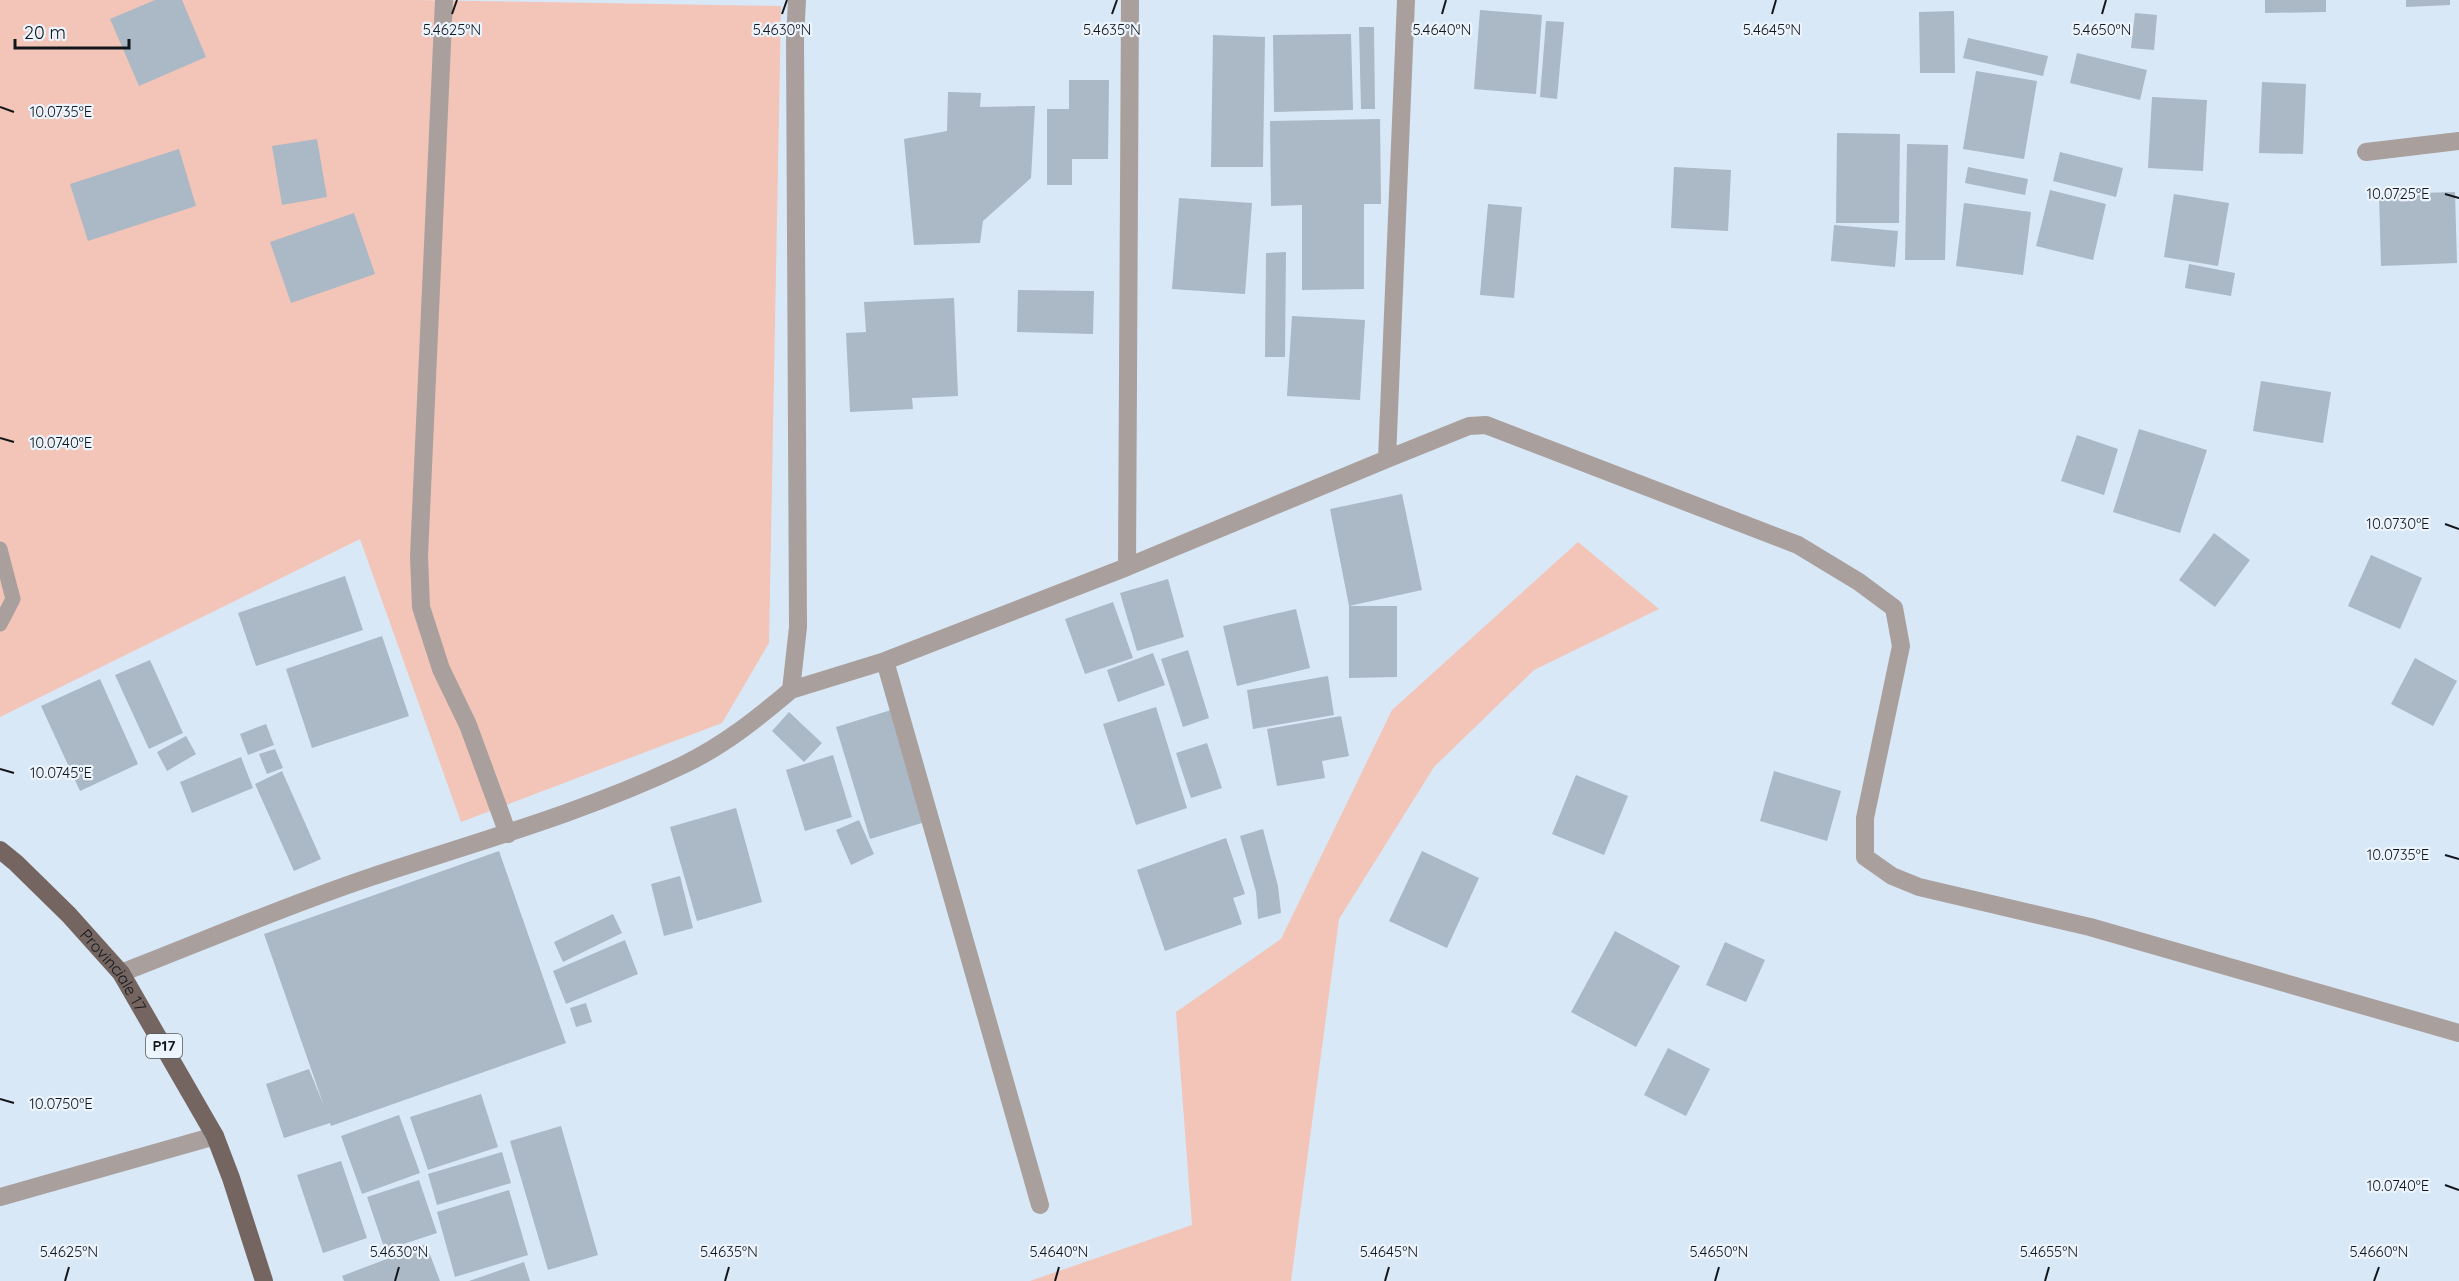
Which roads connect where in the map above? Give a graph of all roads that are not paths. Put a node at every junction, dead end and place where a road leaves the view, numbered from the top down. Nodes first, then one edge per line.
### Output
1 (444, 0) edge
2 (797, 0) edge
3 (1130, 0) edge
4 (1406, 0) edge
5 (2459, 141) edge
6 (2366, 152) dead end
7 (1387, 459) junction
8 (0, 549) edge
9 (1127, 567) junction
10 (0, 624) edge
11 (885, 661) junction
12 (791, 690) junction
13 (508, 834) junction
14 (0, 850) edge
15 (121, 973) junction
16 (2459, 1033) edge
17 (215, 1136) junction
18 (0, 1197) edge
19 (1040, 1205) dead end
20 (264, 1281) edge

1 - 13 street
2 - 12 street
3 - 9 street
4 - 7 street
5 - 6 street
7 - 9 street
7 - 16 street
8 - 10 lane
9 - 11 street
11 - 12 street
11 - 19 street
12 - 13 street
13 - 15 street
14 - 15 main road, Provinciale 17 / P17
15 - 17 main road, Provinciale 17 / P17
17 - 18 street
17 - 20 main road, Provinciale 17 / P17

